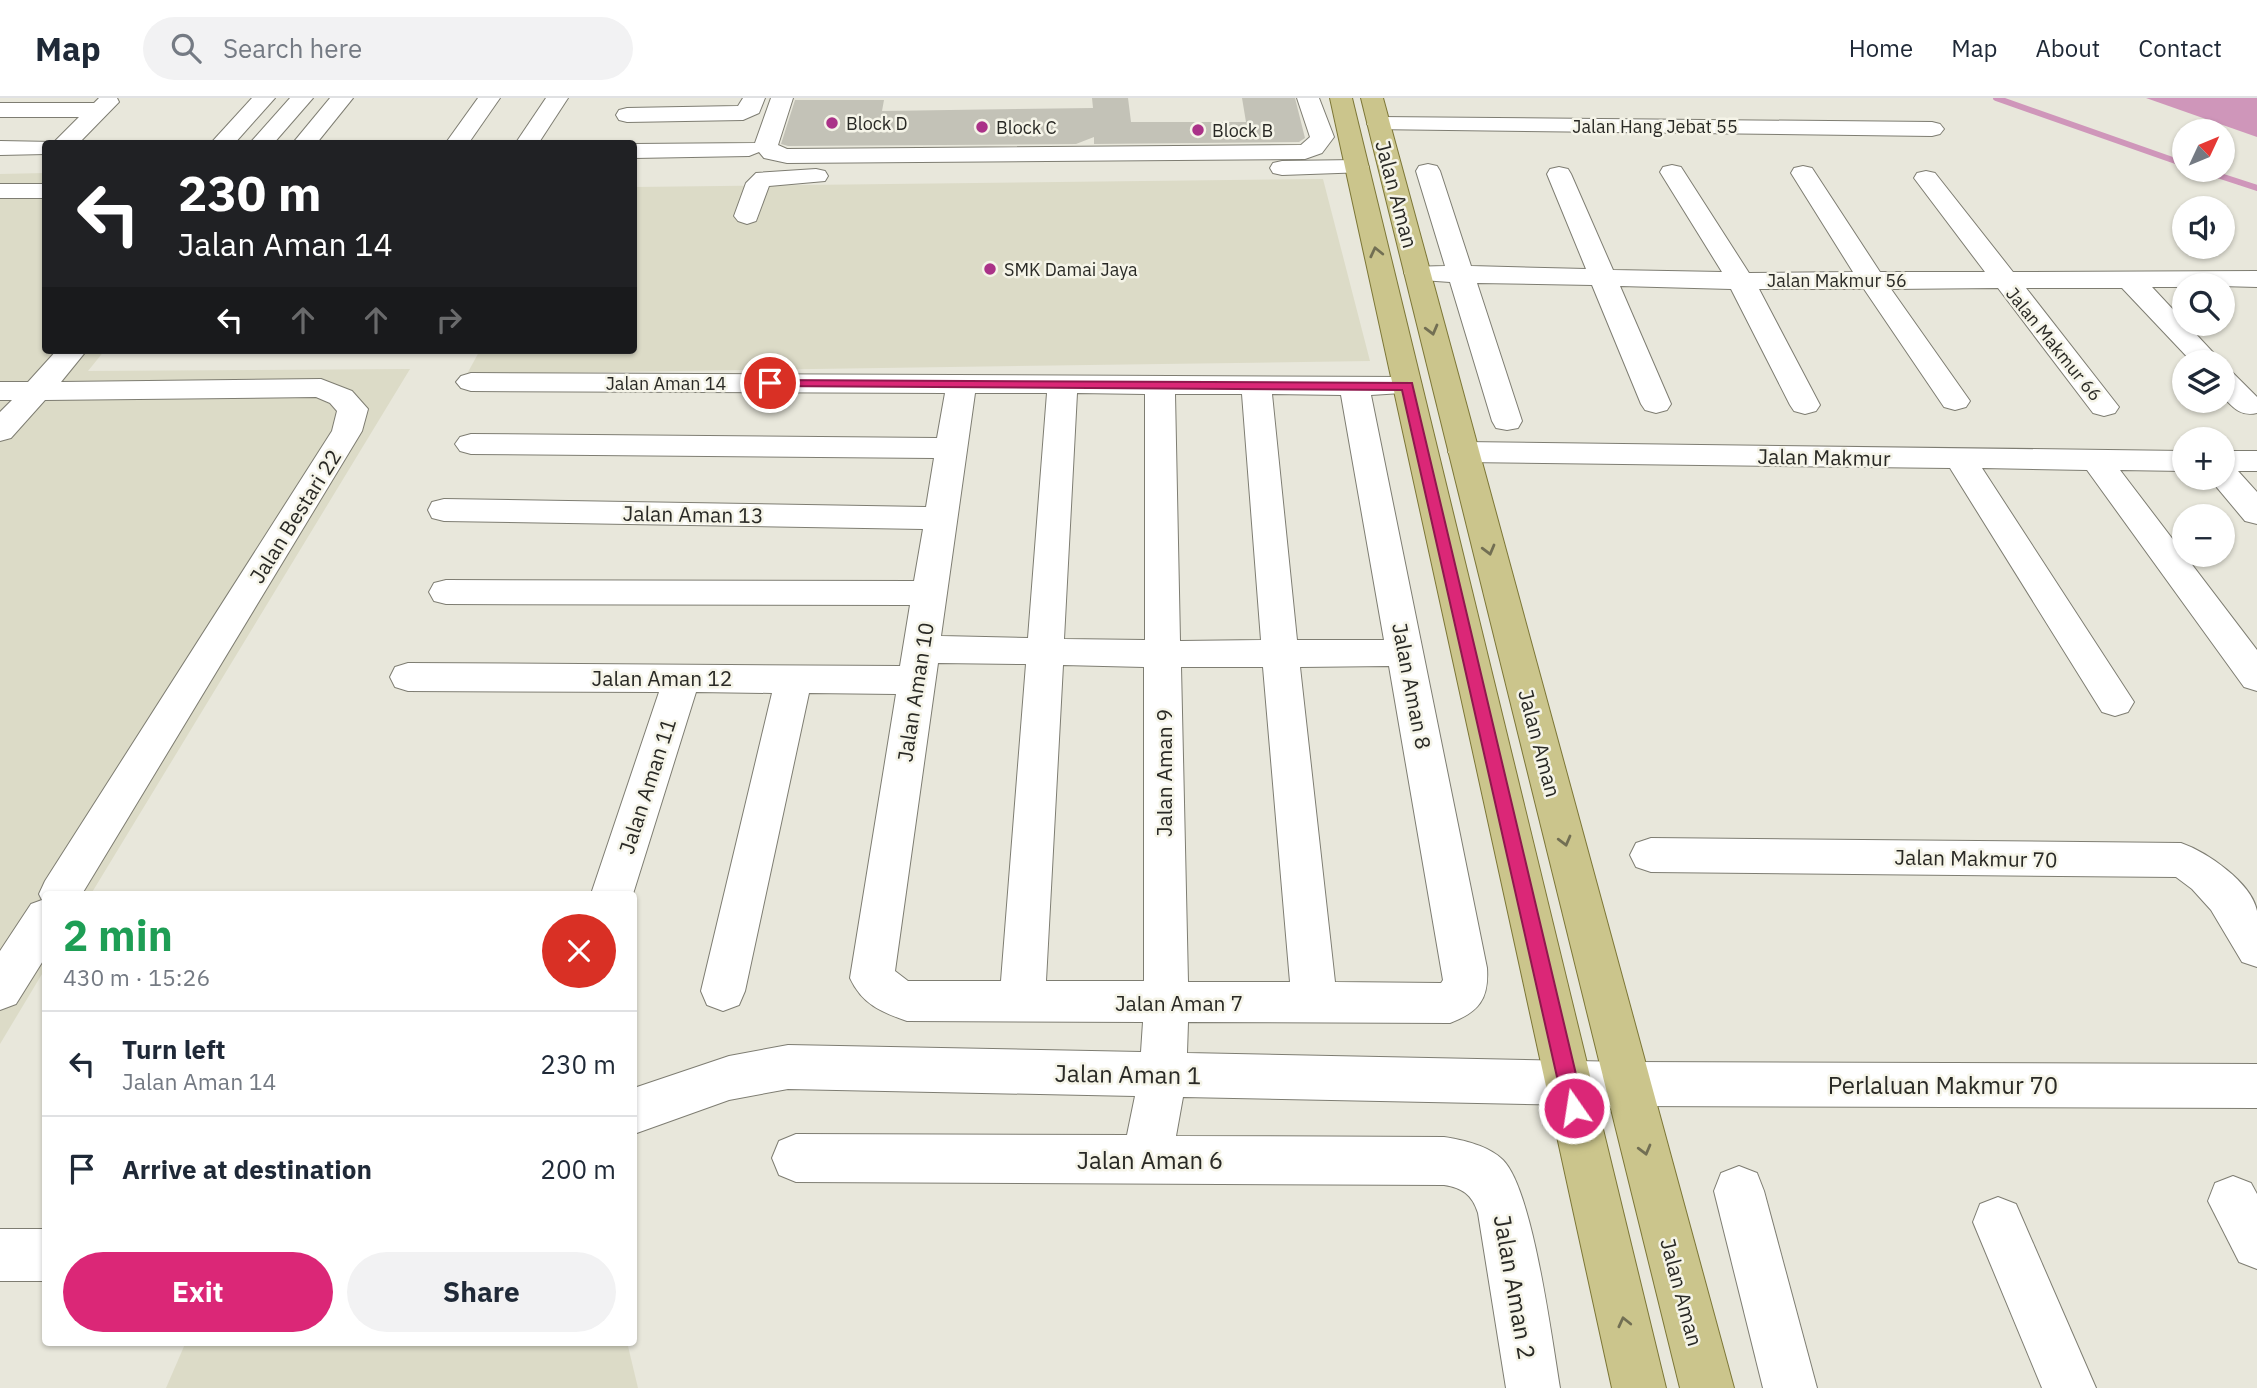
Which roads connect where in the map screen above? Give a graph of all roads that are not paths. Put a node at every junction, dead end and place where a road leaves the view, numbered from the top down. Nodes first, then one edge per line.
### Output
1 (264, 98) edge
2 (302, 98) edge
3 (342, 98) edge
4 (489, 98) edge
5 (557, 98) edge
6 (754, 98) edge
7 (782, 98) edge
8 (1308, 98) edge
9 (1341, 98) edge
10 (1411, 98) edge
11 (106, 104) edge
12 (0, 110) edge
13 (1375, 111) edge
14 (626, 116) edge
15 (1420, 125) junction
16 (1931, 128) dead end
17 (68, 140) edge
18 (224, 140) edge
19 (264, 140) edge
20 (306, 140) edge
21 (459, 140) edge
22 (529, 140) edge
23 (42, 147) edge
24 (0, 148) edge
25 (749, 149) dead end
26 (637, 151) edge
27 (1357, 167) junction
28 (1428, 171) dead end
29 (1672, 172) dead end
30 (1803, 173) dead end
31 (1559, 174) dead end
32 (1926, 178) dead end
33 (0, 191) edge
34 (42, 191) edge
35 (747, 216) dead end
36 (1417, 273) junction
37 (1459, 276) junction
38 (1603, 277) junction
39 (1870, 278) junction
40 (2257, 279) edge
41 (1741, 281) junction
42 (2003, 281) junction
43 (2132, 281) junction
44 (2197, 350) edge
45 (69, 354) edge
46 (471, 382) dead end
47 (961, 384) junction
48 (1063, 384) junction
49 (1160, 385) junction
50 (1256, 385) junction
51 (1354, 386) junction
52 (1407, 386) junction
53 (0, 391) edge
54 (36, 391) junction
55 (2235, 391) edge
56 (1955, 401) dead end
57 (1656, 404) dead end
58 (1805, 405) dead end
59 (2249, 406) dead end
60 (2104, 408) dead end
61 (1507, 421) dead end
62 (0, 431) edge
63 (471, 444) dead end
64 (951, 448) junction
65 (1464, 452) junction
66 (1960, 458) junction
67 (2096, 460) junction
68 (2172, 461) edge
69 (2235, 461) edge
70 (2257, 461) edge
71 (2235, 488) edge
72 (444, 510) dead end
73 (2257, 513) edge
74 (941, 517) junction
75 (446, 592) dead end
76 (930, 593) junction
77 (1046, 652) junction
78 (1405, 653) junction
79 (1163, 654) junction
80 (1281, 654) junction
81 (919, 664) junction
82 (408, 677) dead end
83 (2257, 677) edge
84 (682, 678) junction
85 (794, 679) junction
86 (2115, 702) dead end
87 (1651, 855) dead end
88 (62, 891) edge
89 (613, 891) edge
90 (42, 923) edge
91 (2257, 948) edge
92 (1466, 988) joint
93 (0, 990) edge
94 (723, 990) dead end
95 (888, 993) joint
96 (1022, 1002) junction
97 (1315, 1003) junction
98 (1166, 1004) junction
99 (1163, 1075) junction
100 (1568, 1083) junction
101 (1628, 1084) junction
102 (2257, 1086) edge
103 (637, 1110) edge
104 (796, 1158) dead end
105 (1147, 1160) junction
106 (1496, 1186) joint
107 (1739, 1191) dead end
108 (2233, 1201) dead end
109 (1998, 1222) dead end
110 (2257, 1244) edge
111 (0, 1255) edge
112 (42, 1255) edge
113 (1533, 1388) edge
114 (1639, 1388) edge
115 (1707, 1388) edge
116 (1790, 1388) edge
117 (2069, 1388) edge

1 - 18 street
2 - 19 street
3 - 20 street
4 - 21 street
5 - 22 street
6 - 14 street
7 - 8 street
9 - 27 main road, Jalan Aman
10 - 15 street
11 - 12 street
11 - 17 street
13 - 15 street, Jalan Hang Jebat 55
13 - 36 main road, Jalan Aman
15 - 16 street, Jalan Hang Jebat 55
23 - 24 street
25 - 26 street
27 - 35 street
52 -> 27 main road, Jalan Aman
28 - 37 street
29 - 41 street
30 - 39 street
31 - 38 street
32 - 42 street, Jalan Makmur 66
33 - 34 street
36 - 37 street, Jalan Makmur 56
36 -> 65 main road, Jalan Aman
37 - 38 street, Jalan Makmur 56
37 - 61 street
38 - 41 street, Jalan Makmur 56
38 - 57 street
39 - 41 street, Jalan Makmur 56
39 - 42 street, Jalan Makmur 56
39 - 56 street
40 - 43 street, Jalan Makmur 56
41 - 58 street
42 - 43 street, Jalan Makmur 56
42 - 60 street, Jalan Makmur 66
43 - 44 street
45 - 54 street
46 - 47 street, Jalan Aman 14
47 - 48 street, Jalan Aman 14
47 - 64 street, Jalan Aman 10
48 - 49 street, Jalan Aman 14
48 - 77 street
49 - 50 street, Jalan Aman 14
49 - 79 street, Jalan Aman 9
50 - 51 street, Jalan Aman 14
50 - 80 street
51 - 52 street, Jalan Aman 14
51 - 78 street, Jalan Aman 8
52 - 100 main road, Jalan Aman
53 - 54 street
54 - 62 street
54 - 88 street, Jalan Bestari 22
55 - 59 street
63 - 64 street
64 - 74 street, Jalan Aman 10
65 - 66 street, Jalan Makmur
65 -> 101 main road, Jalan Aman
66 - 67 street, Jalan Makmur
66 - 86 street
67 - 68 street, Jalan Makmur
67 - 83 street
69 - 70 street
71 - 73 street
72 - 74 street, Jalan Aman 13
74 - 76 street, Jalan Aman 10
75 - 76 street
76 - 81 street, Jalan Aman 10
77 - 79 street, Jalan Aman 12
77 - 81 street, Jalan Aman 12
77 - 96 street
78 - 80 street, Jalan Aman 12
78 - 92 street, Jalan Aman 8
79 - 80 street, Jalan Aman 12
79 - 98 street, Jalan Aman 9
80 - 97 street
81 - 85 street, Jalan Aman 12
81 - 95 street, Jalan Aman 10
82 - 84 street, Jalan Aman 12
84 - 85 street, Jalan Aman 12
84 - 89 street, Jalan Aman 11
85 - 94 street
87 - 91 street, Jalan Makmur 70
90 - 93 street
92 - 97 street, Jalan Aman 7
95 - 96 street, Jalan Aman 7
96 - 98 street, Jalan Aman 7
97 - 98 street, Jalan Aman 7
98 - 99 street, Jalan Aman 9
99 - 100 street, Jalan Aman 1
99 - 103 street, Jalan Aman 1
99 - 105 street, Jalan Aman 9
100 - 101 street, Jalan Aman 1
114 -> 100 main road, Jalan Aman
101 - 102 street, Perlaluan Makmur 70
101 -> 115 main road, Jalan Aman
104 - 105 street, Jalan Aman 6
105 - 106 street, Jalan Aman 6
106 - 113 street, Jalan Aman 2
107 - 116 street
108 - 110 street
109 - 117 street
111 - 112 street

